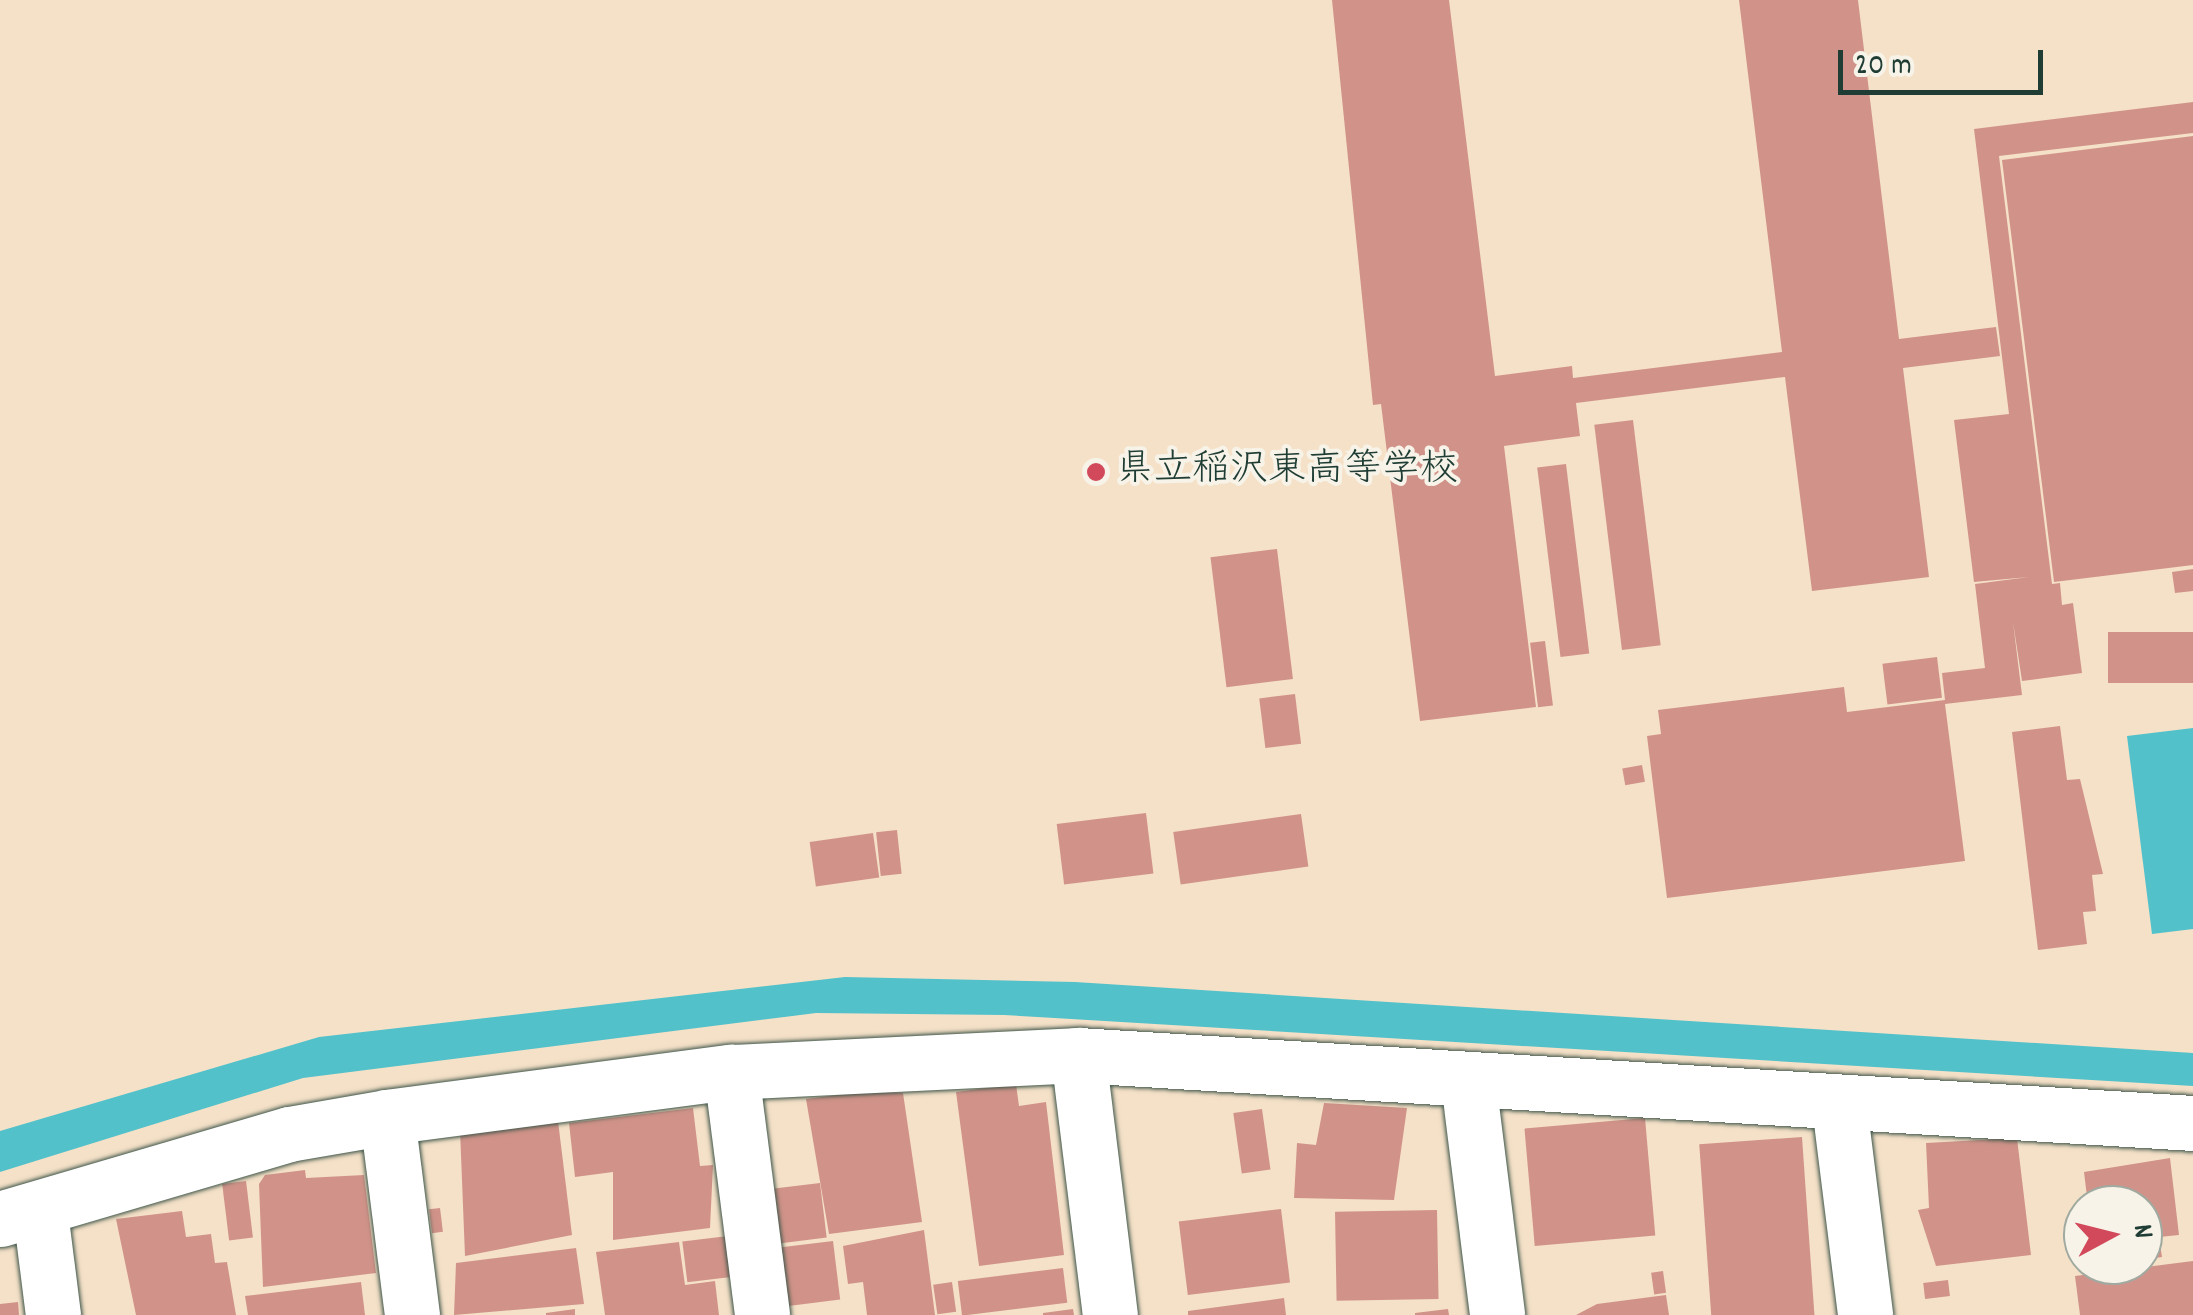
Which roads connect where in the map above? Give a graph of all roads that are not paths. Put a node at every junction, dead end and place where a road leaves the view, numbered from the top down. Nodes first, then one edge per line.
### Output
1 (1078, 1055) junction
2 (732, 1072) junction
3 (1468, 1081) junction
4 (1839, 1105) junction
5 (386, 1117) junction
6 (2193, 1123) edge
7 (20, 1216) edge
8 (53, 1315) edge
9 (412, 1315) edge
10 (762, 1315) edge
11 (1110, 1315) edge
12 (1497, 1315) edge
13 (1866, 1315) edge

1 - 2 street
1 - 3 street
1 - 11 street
2 - 5 street
2 - 10 street
3 - 4 street
3 - 12 street
4 - 6 street
4 - 13 street
5 - 7 street
5 - 9 street
7 - 8 street

